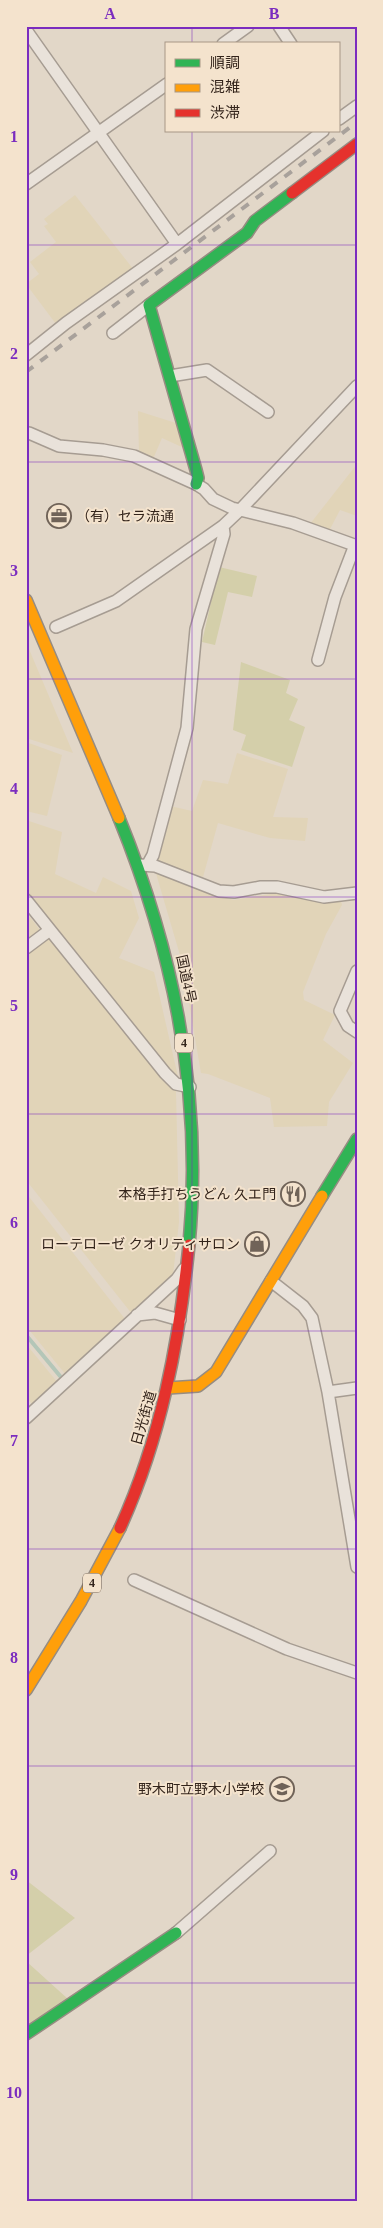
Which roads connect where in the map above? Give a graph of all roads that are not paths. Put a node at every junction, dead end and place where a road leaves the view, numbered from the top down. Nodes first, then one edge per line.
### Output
1 (248, 26) edge
2 (279, 26) edge
3 (26, 30) edge
4 (226, 42) edge
5 (290, 42) edge
6 (165, 85) edge
7 (357, 106) edge
8 (341, 114) edge
9 (98, 132) junction
10 (322, 132) edge
11 (357, 144) edge
12 (26, 184) edge
13 (177, 244) junction
14 (149, 305) junction
15 (113, 333) dead end
16 (26, 354) edge
17 (170, 376) junction
18 (357, 386) edge
19 (268, 412) dead end
20 (29, 433) dead end
21 (196, 484) junction
22 (242, 509) junction
23 (223, 526) junction
24 (356, 546) edge
25 (26, 600) edge
26 (56, 627) dead end
27 (318, 660) dead end
28 (143, 865) junction
29 (357, 893) edge
30 (26, 900) edge
31 (50, 930) junction
32 (26, 948) edge
33 (357, 971) edge
34 (357, 1032) edge
35 (190, 1086) junction
36 (357, 1139) edge
37 (346, 1156) junction
38 (357, 1163) edge
39 (188, 1264) junction
40 (271, 1281) junction
41 (137, 1316) junction
42 (180, 1320) junction
43 (168, 1388) junction
44 (357, 1388) edge
45 (328, 1392) junction
46 (26, 1418) edge
47 (357, 1567) edge
48 (134, 1580) dead end
49 (357, 1673) edge
50 (26, 1690) edge
51 (270, 1851) dead end
52 (176, 1933) joint
53 (26, 2034) edge

1 - 4 street
2 - 5 street
3 - 9 street
6 - 9 street
7 - 8 street
9 - 12 street
9 - 13 street
10 - 13 street
11 - 14 main road
13 - 16 street
14 - 15 street
14 - 17 main road
17 - 19 street
17 - 21 main road
18 - 22 street
20 - 21 street
21 - 22 street
22 - 23 street
22 - 24 street
23 - 26 street
23 - 28 street
24 - 27 street
25 - 28 main road, 国道4号 / 4
28 - 29 street
28 - 35 main road, 国道4号 / 4
30 - 31 street
31 - 32 street
31 - 35 street
33 - 34 street
35 - 39 main road, 国道4号 / 4
36 - 37 main road, 日光街道
37 - 38 main road
37 - 40 main road, 日光街道
39 - 41 street
39 - 42 main road, 国道4号 / 4
40 - 43 main road, 日光街道
40 - 45 street
41 - 42 street
41 - 46 street
42 - 43 main road, 国道4号 / 4
43 - 50 main road, 日光街道 / 4
44 - 45 street
45 - 47 street
48 - 49 street
51 - 52 street
52 - 53 main road

